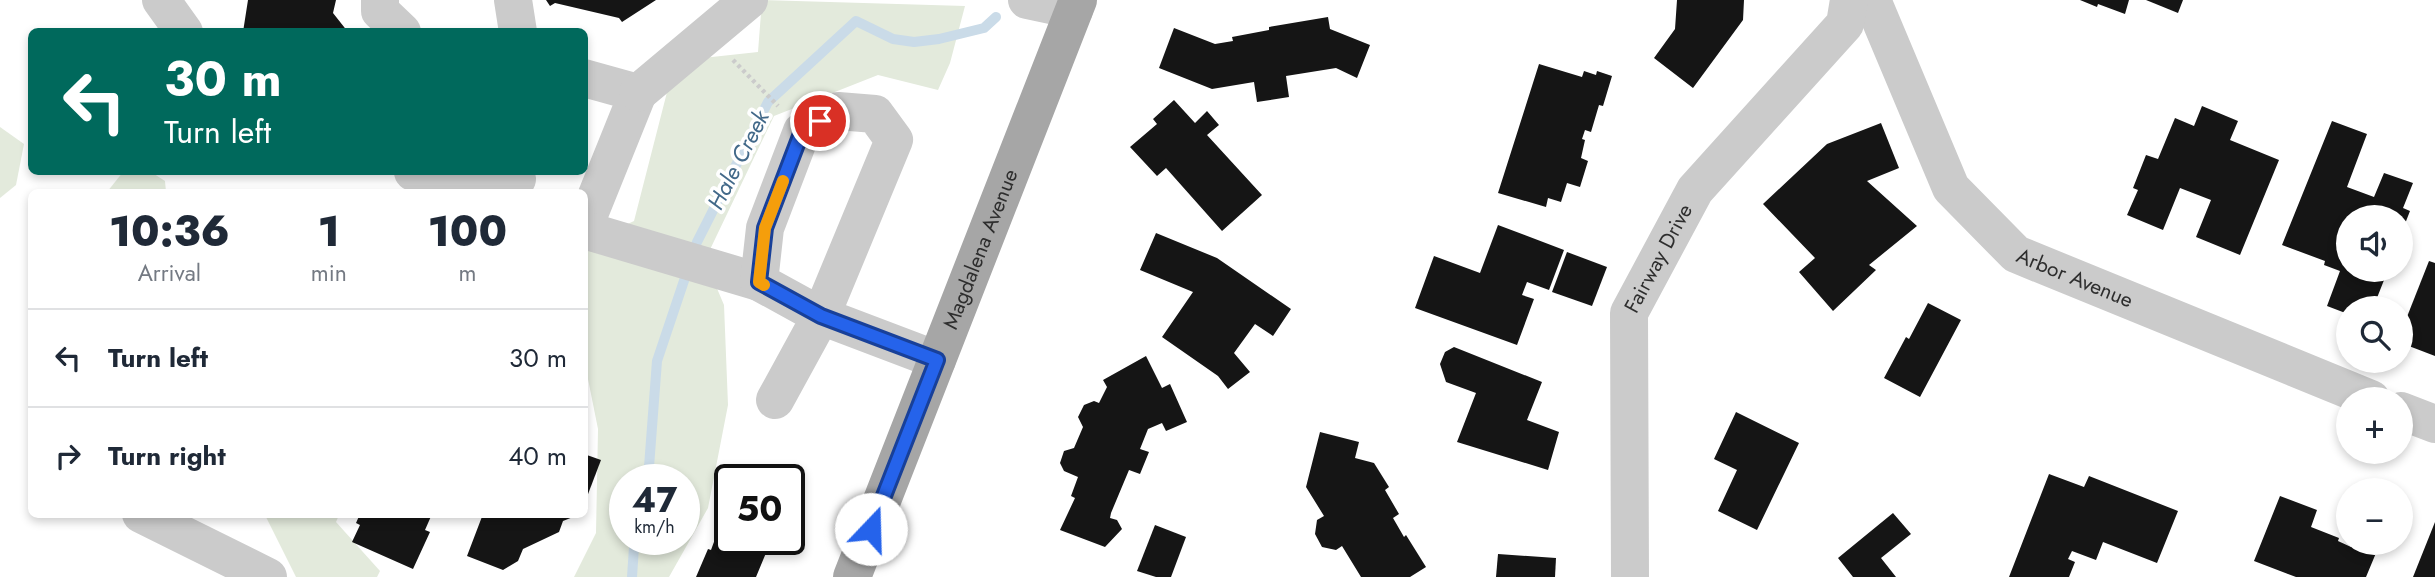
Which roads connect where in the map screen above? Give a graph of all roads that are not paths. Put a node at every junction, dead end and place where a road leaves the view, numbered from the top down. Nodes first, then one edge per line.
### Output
1 (160, 0) edge
2 (380, 0) edge
3 (513, 0) edge
4 (749, 0) edge
5 (1027, 0) edge
6 (1849, 0) edge
7 (1872, 0) edge
8 (1076, 5) edge
9 (181, 28) edge
10 (398, 28) edge
11 (517, 28) edge
12 (588, 79) edge
13 (638, 93) junction
14 (430, 175) edge
15 (520, 181) edge
16 (588, 218) edge
17 (588, 229) edge
18 (759, 282) junction
19 (821, 316) junction
20 (937, 360) junction
21 (2342, 387) edge
22 (775, 400) dead end
23 (2413, 416) edge
24 (2435, 424) edge
25 (149, 518) edge
26 (268, 577) edge
27 (852, 577) edge
28 (1630, 577) edge

1 - 9 street
2 - 10 street
3 - 11 street
4 - 13 street
5 - 8 street
6 - 28 street, Fairway Drive
7 - 21 street, Arbor Avenue
8 - 20 main road, Magdalena Avenue
12 - 13 street
13 - 16 street
14 - 15 street
17 - 18 street
18 - 19 street
18 - 19 street
19 - 20 street
19 - 22 street
20 - 27 main road, Magdalena Avenue
23 - 24 street
25 - 26 street

